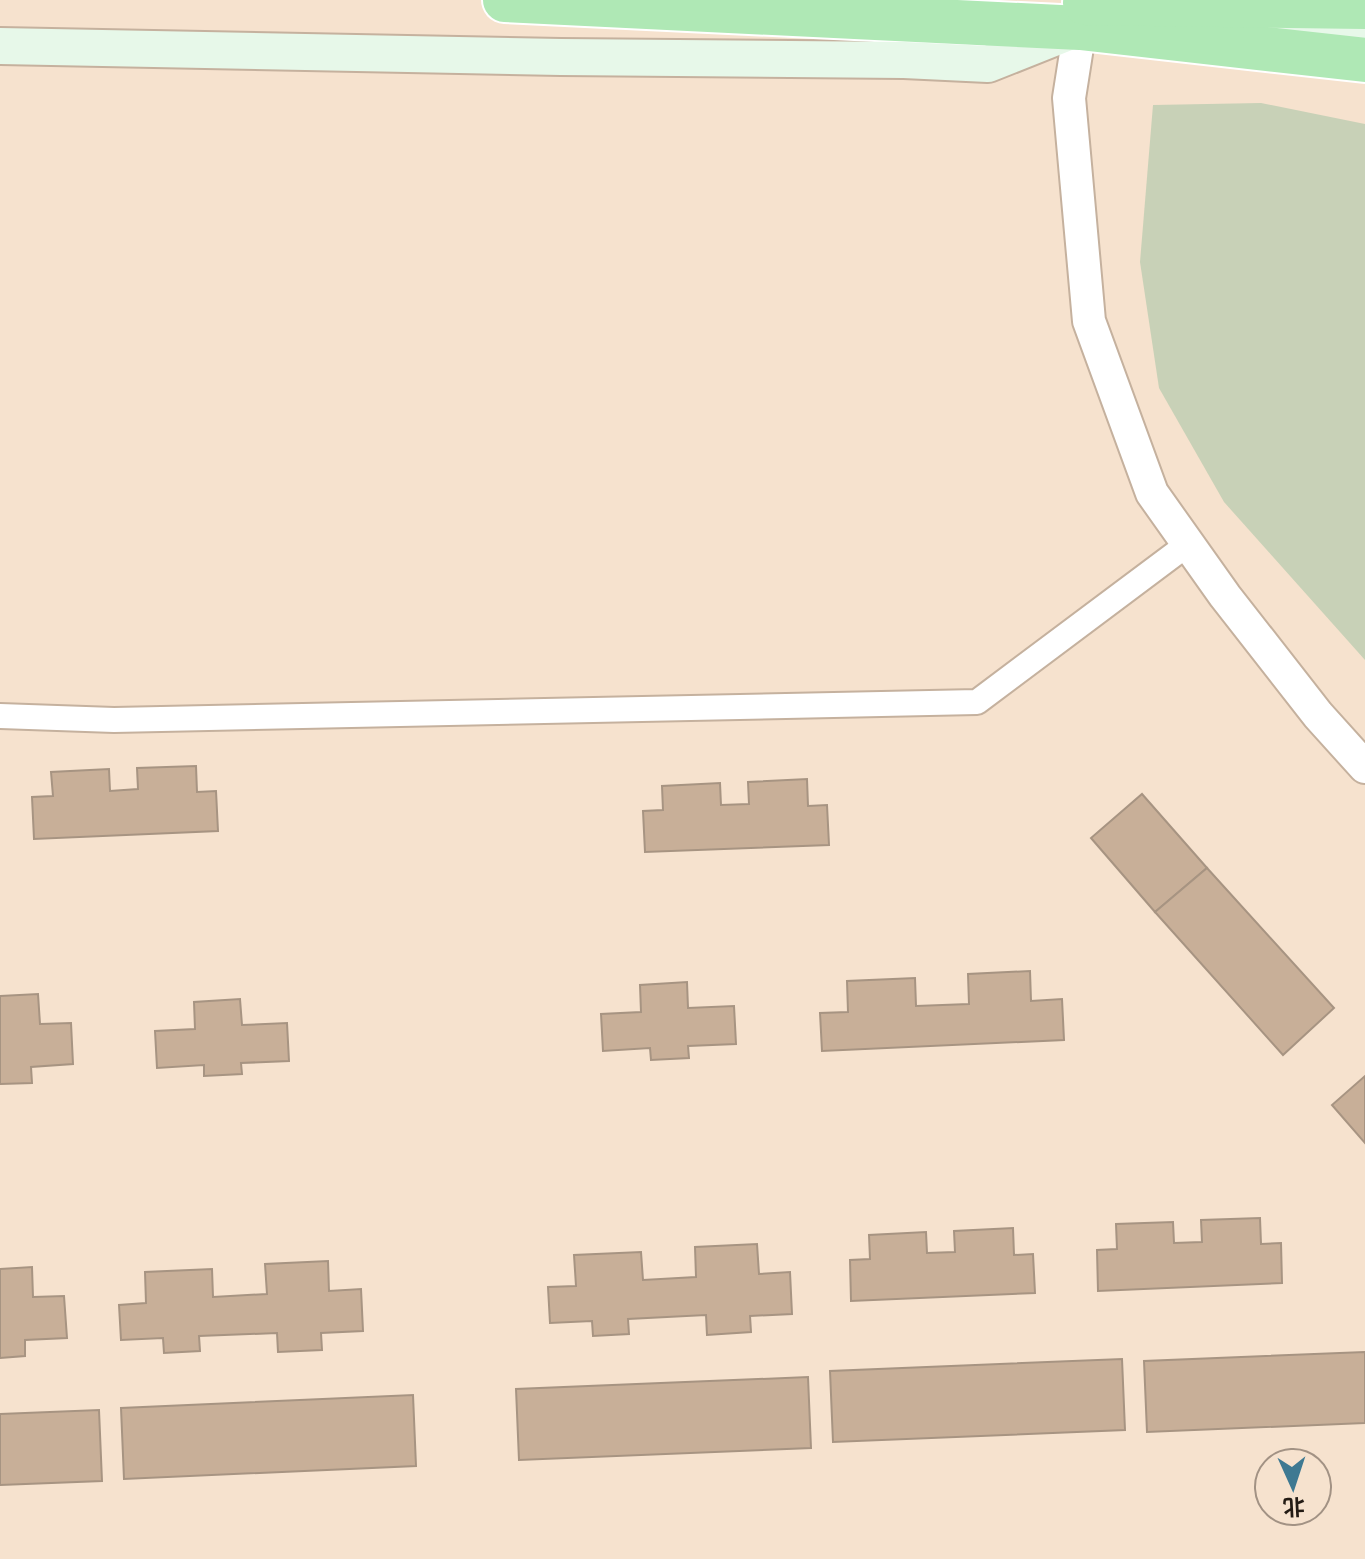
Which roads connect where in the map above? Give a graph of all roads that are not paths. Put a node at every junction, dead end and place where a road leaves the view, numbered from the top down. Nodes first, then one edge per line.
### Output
1 (505, 0) edge
2 (810, 0) edge
3 (1365, 7) edge
4 (1365, 21) edge
5 (1080, 28) junction
6 (0, 46) edge
7 (1365, 60) edge
8 (1188, 544) junction
9 (0, 716) edge
10 (1365, 767) edge

1 - 5 highway
2 - 3 highway
4 - 5 main road
5 - 6 main road
5 - 7 highway
5 - 8 street
8 - 9 street
8 - 10 street

